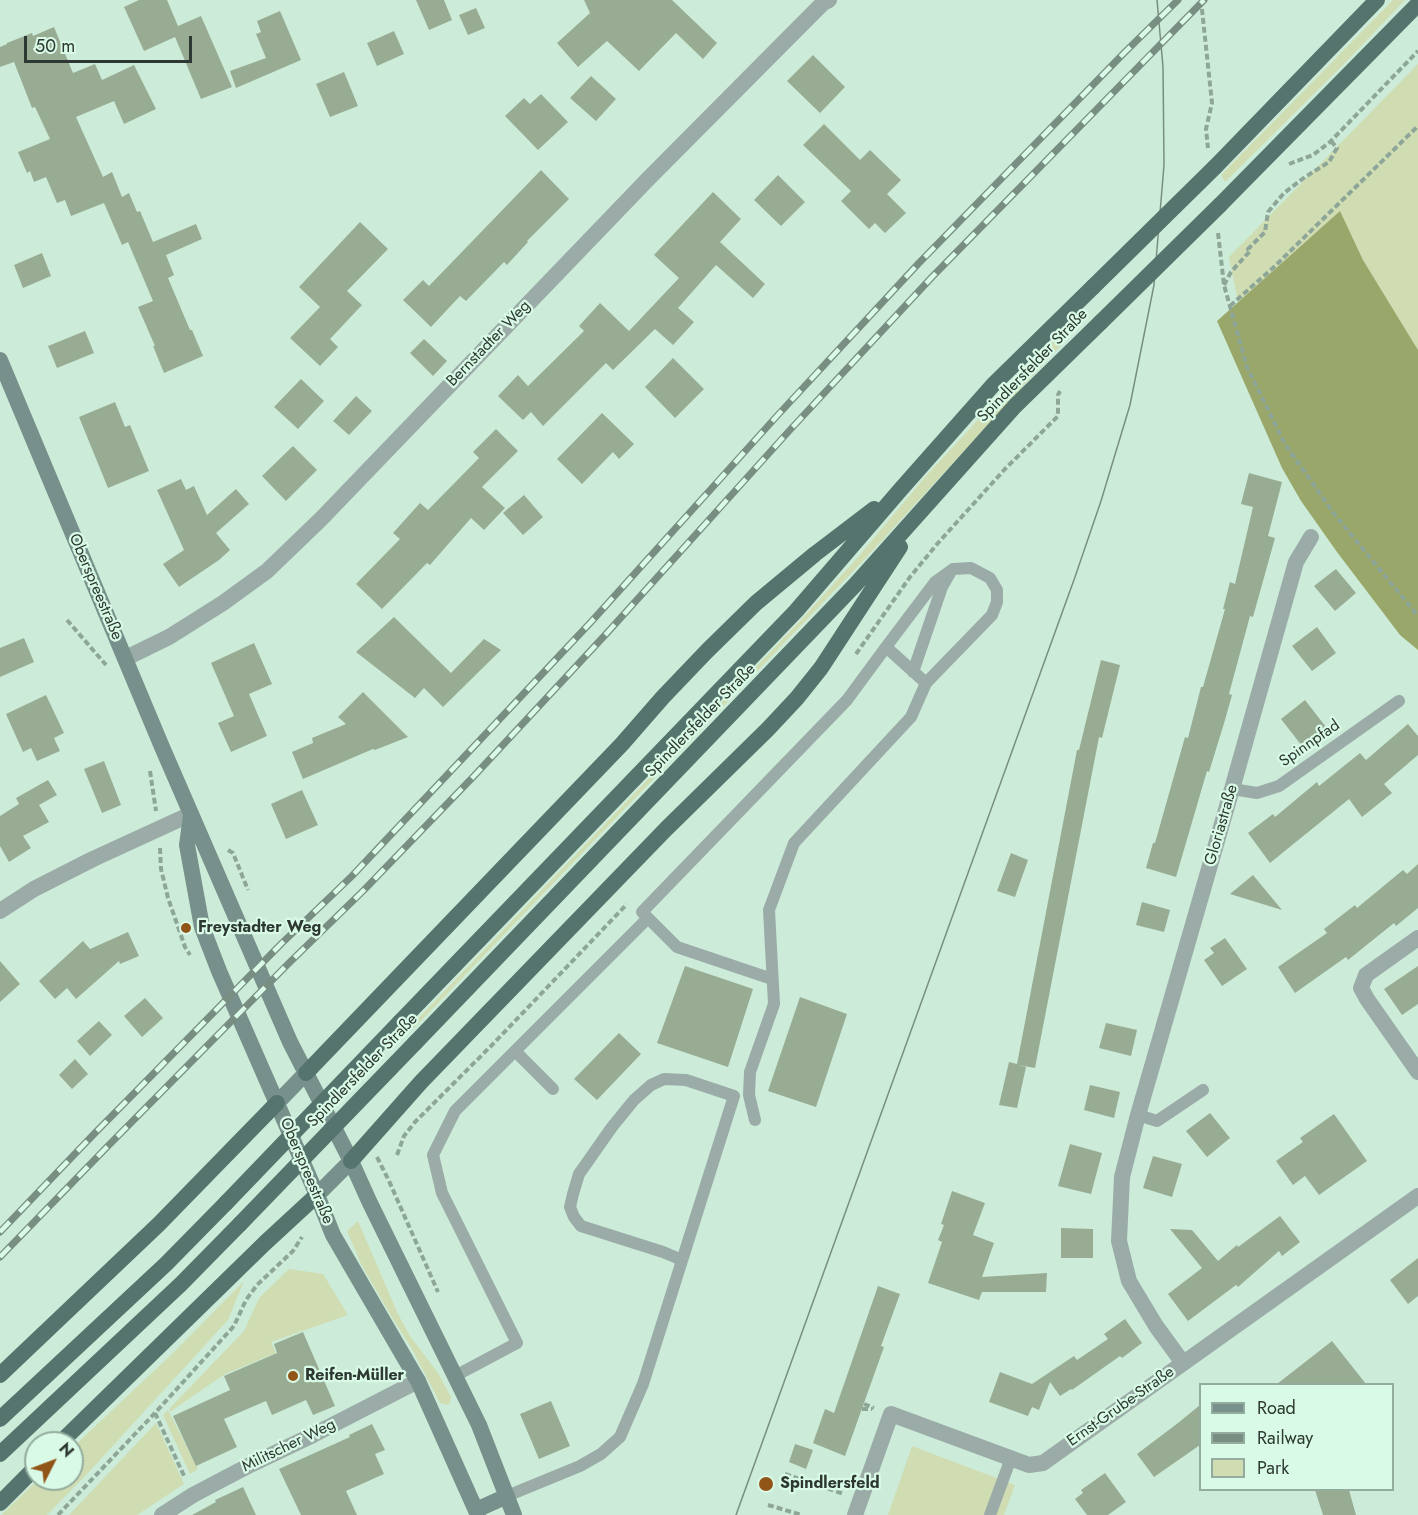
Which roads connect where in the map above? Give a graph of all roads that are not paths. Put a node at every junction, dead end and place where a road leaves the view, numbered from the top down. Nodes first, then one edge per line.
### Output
1 (829, 0) edge
2 (1377, 0) edge
3 (1418, 4) edge
4 (0, 360) edge
5 (901, 489) junction
6 (923, 511) junction
7 (1311, 537) dead end
8 (953, 569) junction
9 (886, 647) junction
10 (126, 658) junction
11 (913, 672) junction
12 (926, 684) junction
13 (1399, 701) dead end
14 (1233, 789) junction
15 (191, 814) junction
16 (0, 911) edge
17 (648, 918) junction
18 (1418, 938) edge
19 (772, 979) junction
20 (515, 1051) junction
21 (1418, 1072) edge
22 (306, 1074) junction
23 (553, 1089) dead end
24 (1203, 1089) dead end
25 (278, 1103) junction
26 (1138, 1115) junction
27 (755, 1120) dead end
28 (351, 1161) junction
29 (317, 1195) junction
30 (1418, 1196) edge
31 (682, 1260) junction
32 (1183, 1363) junction
33 (0, 1375) edge
34 (455, 1376) junction
35 (418, 1381) junction
36 (0, 1419) edge
37 (72, 1431) edge
38 (0, 1454) edge
39 (1011, 1458) junction
40 (24, 1479) edge
41 (507, 1496) junction
42 (0, 1503) edge
43 (477, 1513) edge
44 (162, 1515) edge
45 (514, 1515) edge
46 (855, 1515) edge
47 (990, 1515) edge

1 - 10 street, Bernstadter Weg
2 - 5 highway, Spindlersfelder Straße, bridge
3 - 6 highway, Spindlersfelder Straße, bridge
4 - 10 main road, Oberspreestraße
5 - 22 highway
5 - 36 highway, Spindlersfelder Straße, bridge
6 - 28 highway
6 - 38 highway, Spindlersfelder Straße, bridge
7 - 14 street, Gloriastraße
8 - 9 lane
8 - 11 lane
8 - 12 lane
9 - 11 lane
9 - 17 lane
10 - 15 main road, Oberspreestraße
11 - 12 lane
12 - 19 lane
13 - 14 lane, Spinnpfad
14 - 26 street, Gloriastraße
15 - 16 street
15 - 22 main road, Oberspreestraße
15 - 25 main road, Oberspreestraße
17 - 19 lane
17 - 20 lane
18 - 21 street
19 - 27 lane
20 - 23 lane
20 - 34 lane
22 - 25 main road
22 - 28 main road, Oberspreestraße
24 - 26 lane
25 - 29 main road, Oberspreestraße
25 - 33 highway
26 - 32 street, Gloriastraße
28 - 29 main road
28 - 34 main road, Oberspreestraße
29 - 35 main road, Oberspreestraße
29 - 37 highway
30 - 32 street, Ernst-Grube-Straße
31 - 31 lane
31 - 41 lane
32 - 39 street, Ernst-Grube-Straße
34 - 41 main road, Oberspreestraße
35 - 43 main road, Oberspreestraße
35 - 44 street, Militscher Weg
39 - 46 street, Ernst-Grube-Straße
39 - 47 lane
40 - 42 highway
41 - 43 main road, Oberspreestraße
41 - 45 main road, Oberspreestraße

